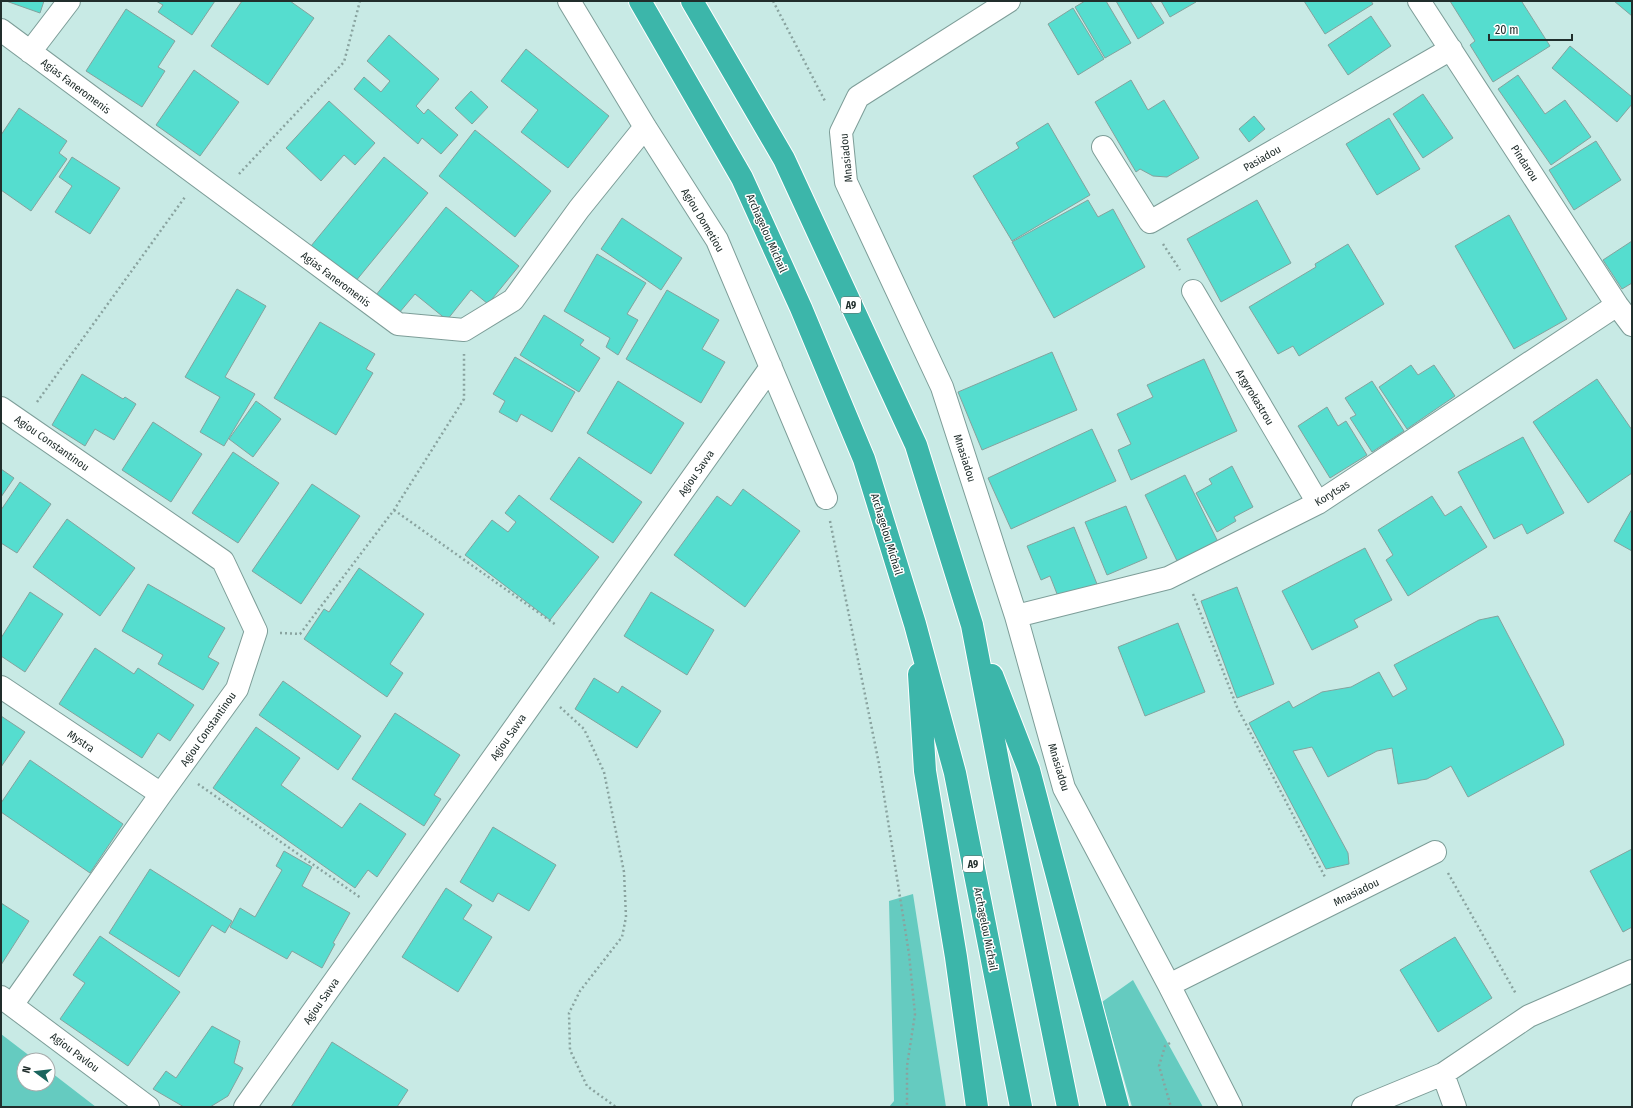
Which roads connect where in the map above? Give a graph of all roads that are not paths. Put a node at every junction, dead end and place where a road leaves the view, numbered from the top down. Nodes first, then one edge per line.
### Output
1 (69, 1) edge
2 (569, 1) edge
3 (640, 1) edge
4 (692, 1) edge
5 (1009, 1) edge
6 (1420, 1) edge
7 (1, 30) edge
8 (1451, 49) junction
9 (30, 52) junction
10 (645, 127) junction
11 (1103, 147) dead end
12 (1193, 291) road end
13 (1617, 305) junction
14 (1632, 325) edge
15 (771, 367) junction
16 (1, 408) edge
17 (826, 498) road end
18 (1318, 503) junction
19 (1016, 616) junction
20 (915, 624) junction
21 (972, 625) junction
22 (1, 687) edge
23 (160, 794) junction
24 (1435, 852) road end
25 (1632, 972) edge
26 (1169, 985) junction
27 (7, 1001) edge
28 (1443, 1074) junction
29 (148, 1107) edge
30 (245, 1107) edge
31 (977, 1107) edge
32 (1021, 1107) edge
33 (1068, 1107) edge
34 (1118, 1107) edge
35 (1231, 1107) edge
36 (1363, 1107) edge
37 (1455, 1107) edge

1 - 9 street
2 - 10 street, Agiou Dometiou
3 - 20 highway, Archagelou Michail / A9
4 - 21 highway, A9
5 - 19 street, Mnasiadou
6 - 8 street, Pindarou
7 - 9 street, Agias Faneromenis
8 - 11 street, Pasiadou
8 - 13 street, Pindarou
9 - 10 street, Agias Faneromenis
10 - 15 street, Agiou Dometiou
12 - 18 street, Argyrokastrou
13 - 14 street, Pindarou
13 - 18 street, Korytsas
15 - 17 street, Agiou Dometiou
15 - 30 street, Agiou Savva
16 - 23 street, Agiou Constantinou
18 - 19 street, Korytsas
19 - 26 street, Mnasiadou
20 - 31 highway
20 - 32 highway, Archagelou Michail / A9
21 - 33 highway, A9
21 - 34 highway
22 - 23 street, Mystra
23 - 27 street, Agiou Constantinou
24 - 26 street, Mnasiadou
25 - 28 street
26 - 35 street, Mnasiadou
27 - 29 street, Agiou Pavlou
28 - 36 street
28 - 37 street

